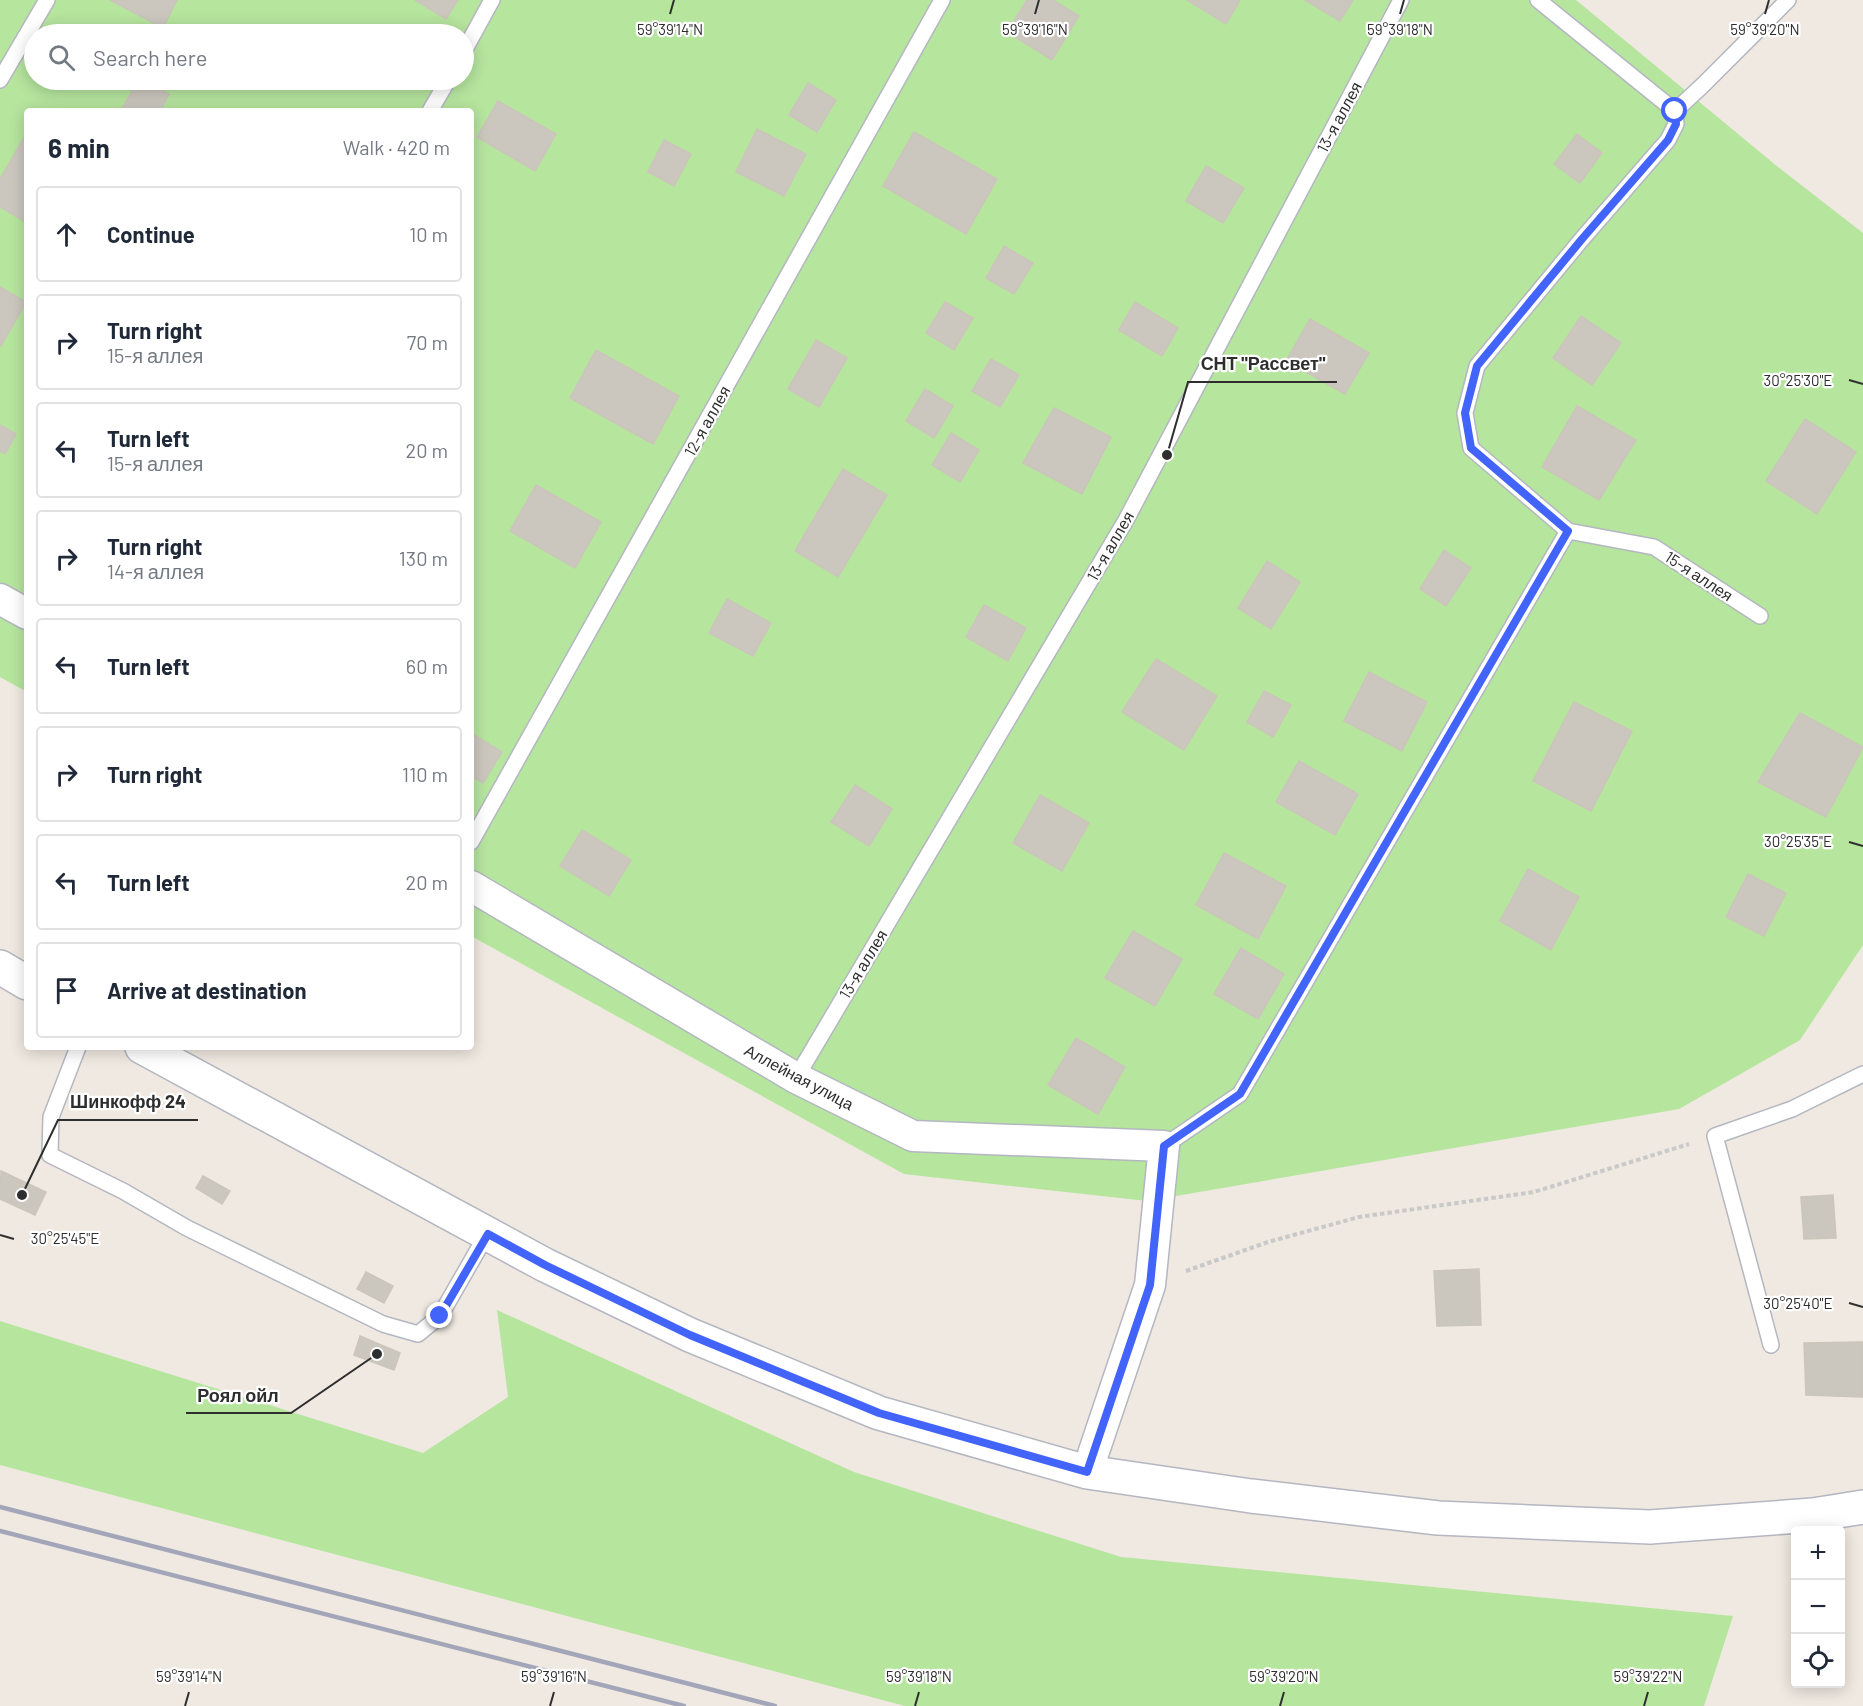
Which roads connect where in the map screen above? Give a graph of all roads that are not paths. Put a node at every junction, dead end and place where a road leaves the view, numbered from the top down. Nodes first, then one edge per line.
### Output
1 (47, 0) edge
2 (492, 0) edge
3 (942, 0) edge
4 (1401, 0) edge
5 (1538, 0) edge
6 (1788, 0) edge
7 (33, 24) edge
8 (474, 33) edge
9 (24, 39) edge
10 (0, 80) edge
11 (442, 90) edge
12 (432, 108) edge
13 (1675, 111) junction
14 (1568, 531) junction
15 (0, 598) edge
16 (24, 612) edge
17 (1760, 616) dead end
18 (474, 837) edge
19 (474, 888) edge
20 (0, 967) edge
21 (24, 981) edge
22 (77, 1050) edge
23 (148, 1050) edge
24 (1863, 1074) edge
25 (796, 1077) junction
26 (1164, 1146) junction
27 (488, 1234) junction
28 (1771, 1345) dead end
29 (1087, 1472) junction
30 (1863, 1507) edge

1 - 7 lane
2 - 8 lane
3 - 18 lane, 12-я аллея
4 - 25 lane, 13-я аллея
5 - 13 lane
6 - 13 lane
9 - 10 lane
11 - 12 lane
13 - 14 lane, 15-я аллея
14 - 17 lane, 15-я аллея
14 - 26 lane
15 - 16 street
19 - 25 street, Аллейная улица
20 - 21 street
22 - 27 lane
23 - 27 street
24 - 28 lane
25 - 26 street, Аллейная улица
26 - 29 street
27 - 29 street
29 - 30 street

